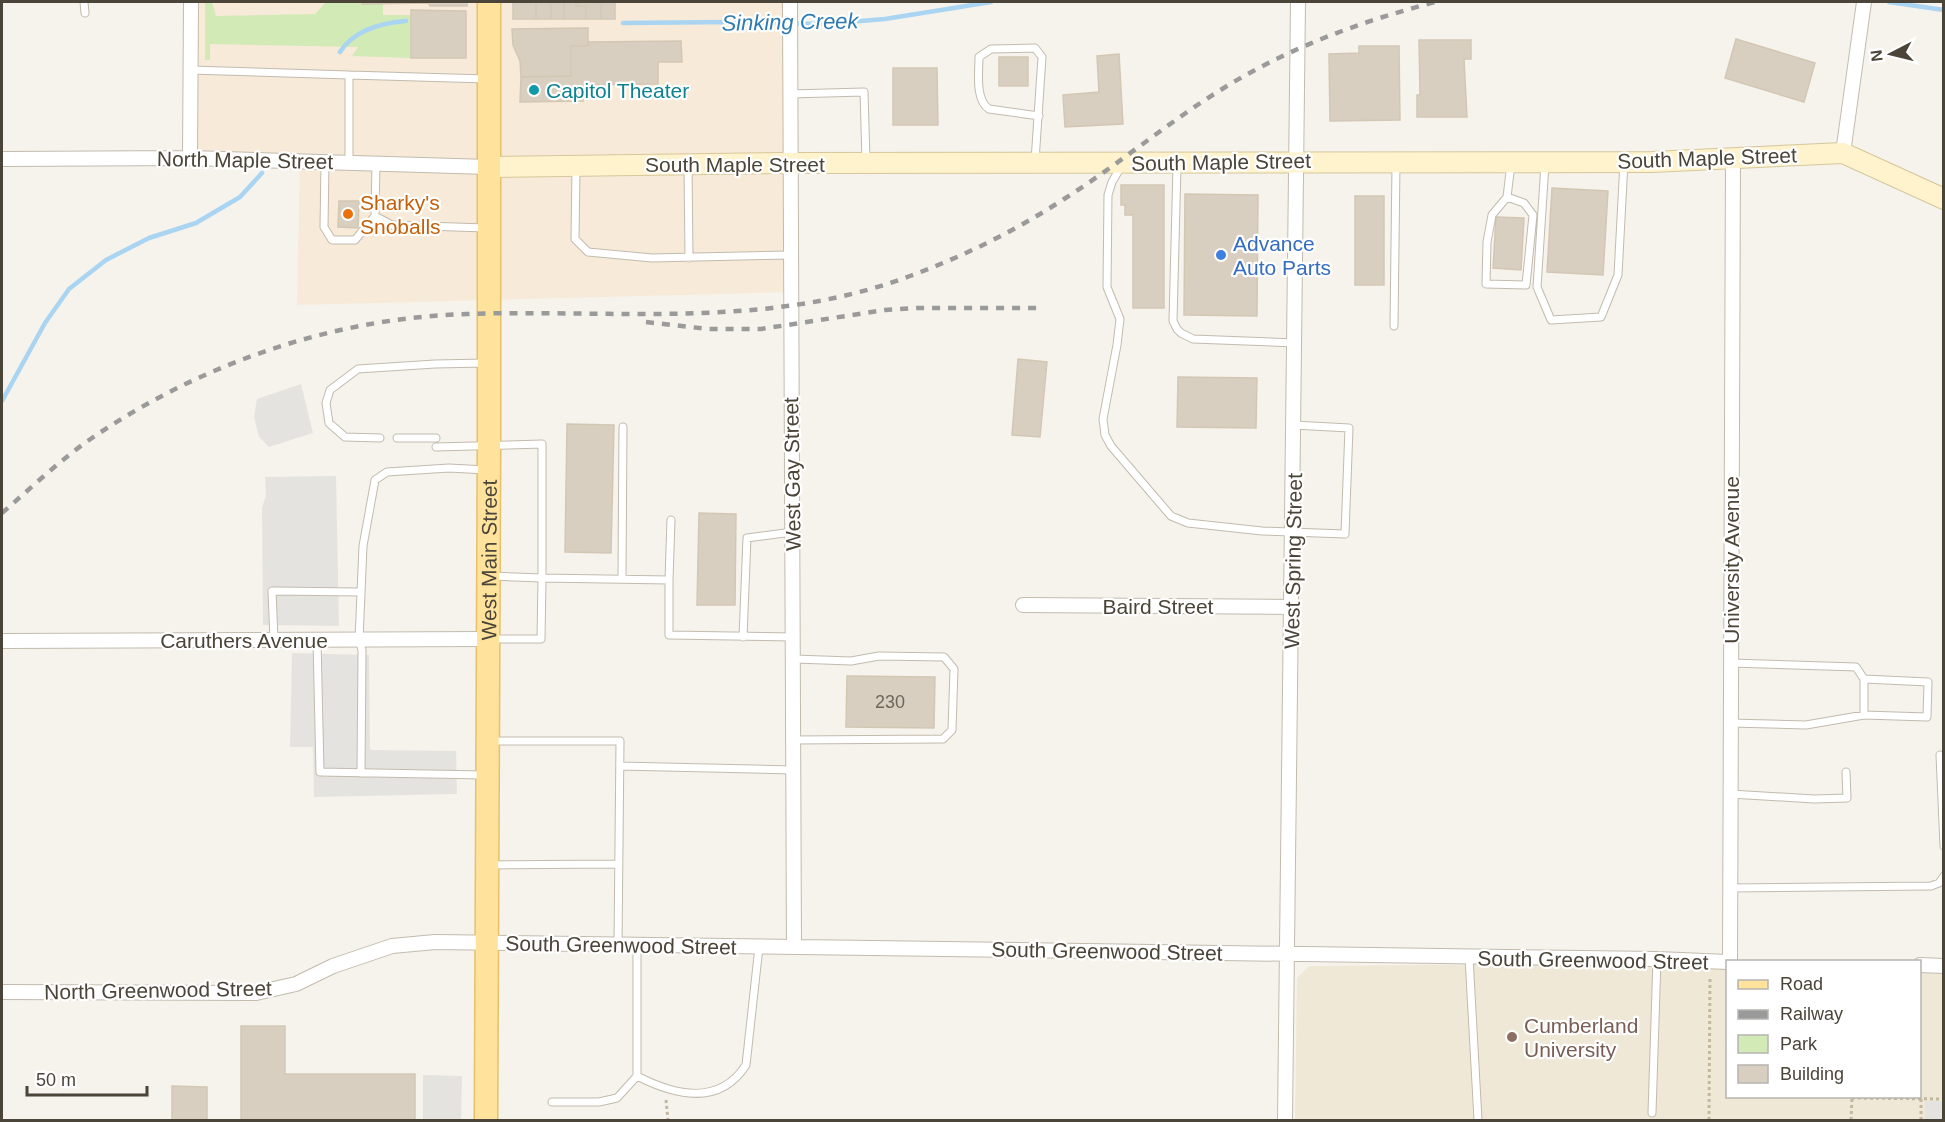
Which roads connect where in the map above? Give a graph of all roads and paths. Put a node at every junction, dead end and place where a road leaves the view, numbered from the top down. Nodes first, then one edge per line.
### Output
1 (84, 2) edge
2 (191, 2) edge
3 (489, 2) edge
4 (1298, 2) edge
5 (1864, 2) edge
6 (790, 7) edge
7 (85, 13) dead end
8 (190, 70) junction
9 (349, 75) junction
10 (489, 79) junction
11 (790, 94) junction
12 (1039, 116) junction
13 (1843, 153) junction
14 (189, 158) junction
15 (1733, 158) junction
16 (2, 159) edge
17 (1296, 161) junction
18 (1396, 161) junction
19 (325, 162) junction
20 (1177, 162) junction
21 (1511, 162) junction
22 (1545, 162) junction
23 (1624, 162) junction
24 (349, 163) junction
25 (376, 163) junction
26 (789, 163) junction
27 (866, 163) junction
28 (1035, 163) junction
29 (1122, 163) junction
30 (576, 165) junction
31 (688, 165) junction
32 (489, 167) junction
33 (1507, 197) junction
34 (1944, 199) edge
35 (375, 216) junction
36 (490, 228) junction
37 (790, 255) junction
38 (689, 258) junction
39 (1394, 326) dead end
40 (1294, 343) junction
41 (489, 363) junction
42 (1294, 425) junction
43 (623, 427) dead end
44 (380, 438) dead end
45 (397, 438) dead end
46 (489, 445) junction
47 (489, 471) junction
48 (670, 520) dead end
49 (793, 532) junction
50 (1293, 533) junction
51 (488, 576) junction
52 (542, 578) junction
53 (622, 578) junction
54 (669, 580) junction
55 (361, 592) junction
56 (1023, 605) dead end
57 (1292, 607) junction
58 (743, 637) junction
59 (794, 637) junction
60 (487, 639) junction
61 (274, 640) junction
62 (317, 640) junction
63 (359, 640) junction
64 (2, 641) edge
65 (794, 659) junction
66 (1730, 663) junction
67 (1863, 679) junction
68 (1864, 715) junction
69 (1730, 723) junction
70 (794, 740) junction
71 (487, 741) junction
72 (1940, 755) dead end
73 (620, 766) junction
74 (793, 770) junction
75 (1846, 772) dead end
76 (361, 773) junction
77 (487, 775) junction
78 (1730, 794) junction
79 (1944, 846) edge
80 (619, 864) junction
81 (486, 865) junction
82 (1944, 876) edge
83 (1729, 888) junction
84 (486, 944) junction
85 (618, 945) junction
86 (637, 945) junction
87 (794, 946) junction
88 (759, 947) junction
89 (1287, 954) junction
90 (1469, 957) junction
91 (1657, 959) junction
92 (1729, 960) edge
93 (1726, 962) edge
94 (1921, 965) edge
95 (1944, 966) edge
96 (1710, 976) dead end
97 (2, 992) edge
98 (637, 1076) junction
99 (666, 1089) junction
100 (1852, 1098) edge
101 (1886, 1098) edge
102 (1921, 1099) junction
103 (1944, 1099) edge
104 (552, 1102) dead end
105 (1652, 1113) dead end
106 (486, 1120) edge
107 (668, 1120) edge
108 (1285, 1120) edge
109 (1478, 1120) edge
110 (1708, 1120) edge
111 (1851, 1120) edge
112 (1921, 1120) edge

1 - 7 lane
2 - 8 street
3 - 10 main road, West Main Street
4 - 17 street, West Spring Street
5 - 13 street
6 - 11 street, West Gay Street
8 - 9 lane
8 - 14 street
9 - 10 lane
9 - 24 lane
10 - 32 main road, West Main Street
11 - 26 street, West Gay Street
11 - 27 lane
12 - 12 lane
12 - 28 lane
13 - 15 street, South Maple Street
13 - 34 street, South Maple Street
14 - 16 street, North Maple Street
14 - 19 street, North Maple Street
15 - 23 street, South Maple Street
15 - 66 street, University Avenue
17 - 18 street, South Maple Street
17 - 20 street, South Maple Street
17 - 40 street, West Spring Street
18 - 21 street, South Maple Street
18 - 39 lane
19 - 24 street, North Maple Street
19 - 35 lane
20 - 29 street, South Maple Street
20 - 40 lane
21 - 22 street, South Maple Street
21 - 33 lane
22 - 23 street, South Maple Street
22 - 23 lane
24 - 25 street, North Maple Street
25 - 32 street, North Maple Street
25 - 35 lane
26 - 27 street, South Maple Street
26 - 31 street, South Maple Street
26 - 37 street, West Gay Street
27 - 28 street, South Maple Street
28 - 29 street, South Maple Street
29 - 50 lane
30 - 31 street, South Maple Street
30 - 32 street, South Maple Street
30 - 38 lane
31 - 38 lane
32 - 36 main road, West Main Street
33 - 33 lane
35 - 36 lane
36 - 41 main road, West Main Street
37 - 38 lane
37 - 49 street, West Gay Street
40 - 42 street, West Spring Street
41 - 44 lane
41 - 46 main road, West Main Street
42 - 50 street, West Spring Street
42 - 50 lane
43 - 53 lane
45 - 46 lane
46 - 47 main road, West Main Street
46 - 52 lane
47 - 51 main road, West Main Street
47 - 55 lane
48 - 54 lane
49 - 58 lane
49 - 59 street, West Gay Street
50 - 57 street, West Spring Street
51 - 52 lane
51 - 60 main road, West Main Street
52 - 53 lane
52 - 60 lane
53 - 54 lane
54 - 58 lane
55 - 61 lane
55 - 63 lane
56 - 57 street, Baird Street
57 - 89 street, West Spring Street
58 - 59 lane
59 - 65 street, West Gay Street
60 - 63 street, Caruthers Avenue
60 - 71 main road, West Main Street
61 - 62 street, Caruthers Avenue
61 - 64 street, Caruthers Avenue
62 - 63 street, Caruthers Avenue
62 - 76 lane
63 - 76 lane
65 - 70 street, West Gay Street
65 - 70 lane
66 - 67 lane
66 - 69 street, University Avenue
67 - 68 lane
67 - 68 lane
68 - 69 lane
69 - 78 street, University Avenue
70 - 74 street, West Gay Street
71 - 73 lane
71 - 77 main road, West Main Street
72 - 79 lane
73 - 74 lane
73 - 80 lane
74 - 87 street, West Gay Street
75 - 78 lane
76 - 77 lane
77 - 81 main road, West Main Street
78 - 83 street, University Avenue
80 - 81 lane
80 - 85 lane
81 - 84 main road, West Main Street
82 - 83 lane
83 - 92 street, University Avenue
84 - 85 street, South Greenwood Street
84 - 97 street, North Greenwood Street
84 - 106 main road, West Main Street
85 - 86 street, South Greenwood Street
86 - 88 street, South Greenwood Street
86 - 98 lane
87 - 88 street, South Greenwood Street
87 - 89 street, South Greenwood Street
88 - 99 lane
89 - 90 street, South Greenwood Street
89 - 108 street, West Spring Street
90 - 91 street, South Greenwood Street
90 - 109 lane
91 - 93 street, South Greenwood Street
91 - 105 lane
94 - 95 street
96 - 110 path, South Greenwood Street
98 - 99 lane
98 - 104 lane
99 - 107 path
100 - 111 path
101 - 102 path
102 - 103 path
102 - 112 path

